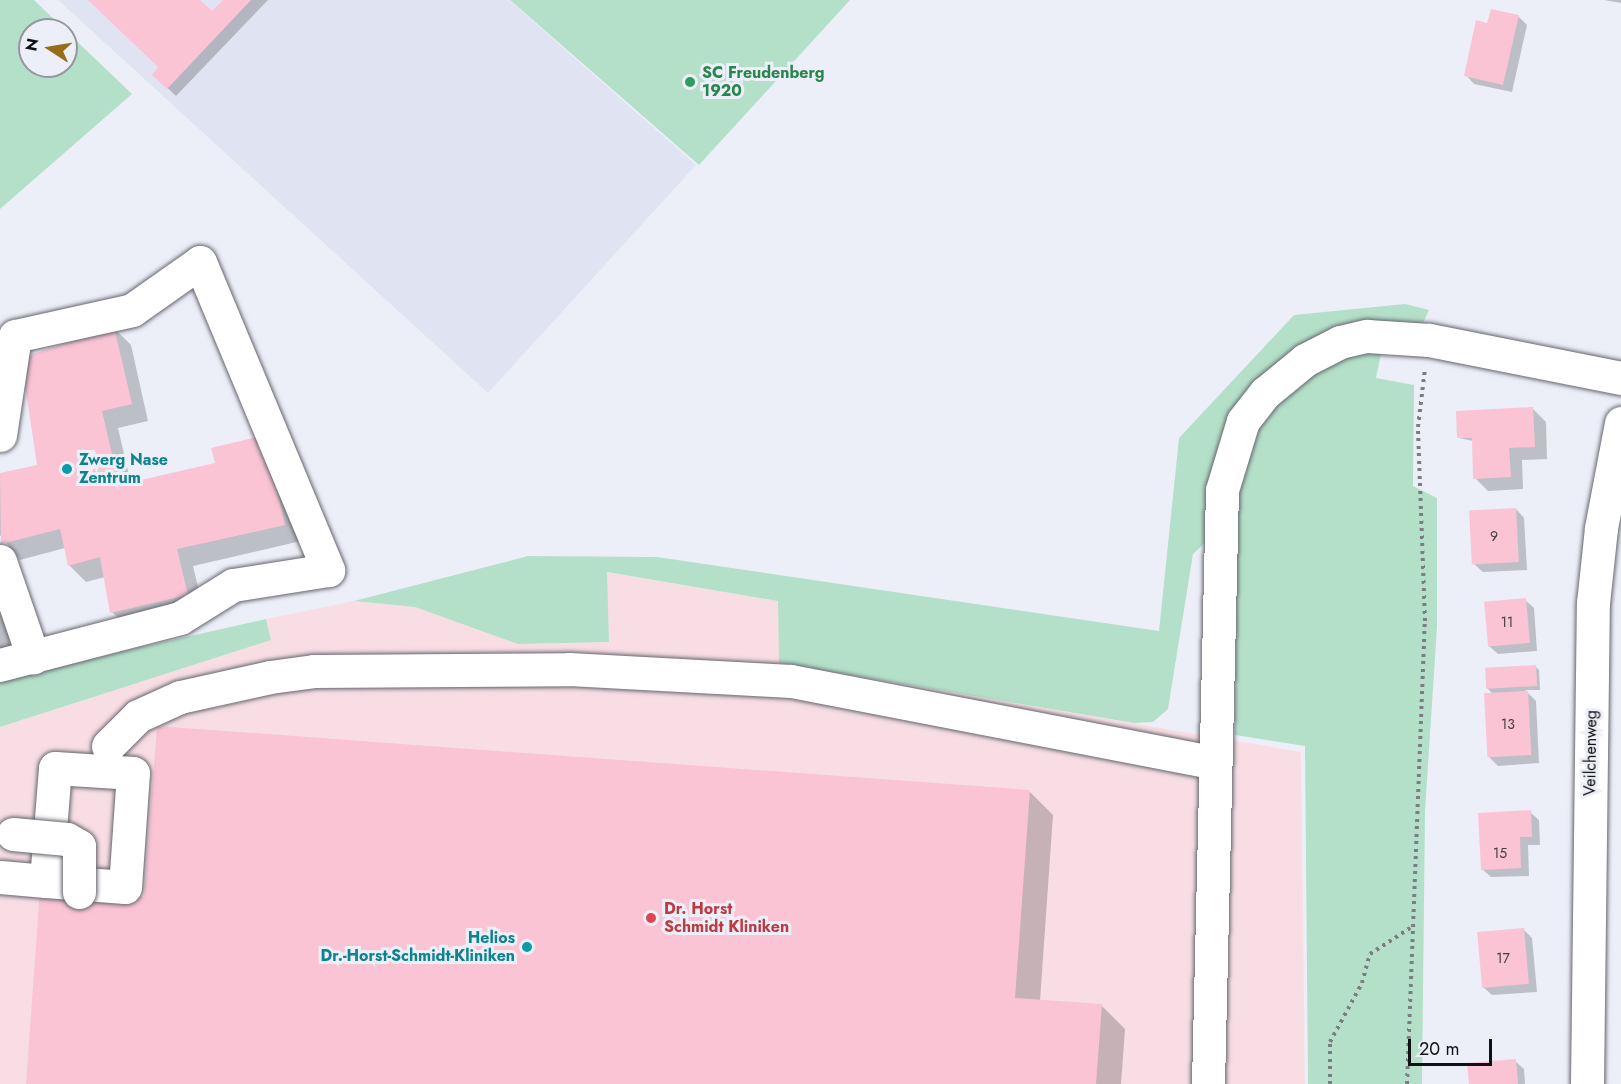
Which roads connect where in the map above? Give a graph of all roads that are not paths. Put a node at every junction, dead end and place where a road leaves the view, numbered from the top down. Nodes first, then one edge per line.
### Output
1 (1621, 378) edge
2 (1621, 423) edge
3 (0, 435) edge
4 (0, 561) edge
5 (33, 657) junction
6 (0, 665) edge
7 (108, 746) dead end
8 (1213, 762) junction
9 (6, 834) edge
10 (0, 877) edge
11 (46, 881) dead end
12 (79, 892) dead end
13 (1209, 1084) edge
14 (1587, 1084) edge

1 - 8 street
2 - 14 street, Veilchenweg
3 - 5 street
4 - 5 street
5 - 6 street
7 - 8 street
8 - 13 street
9 - 12 street, bridge
10 - 11 street

